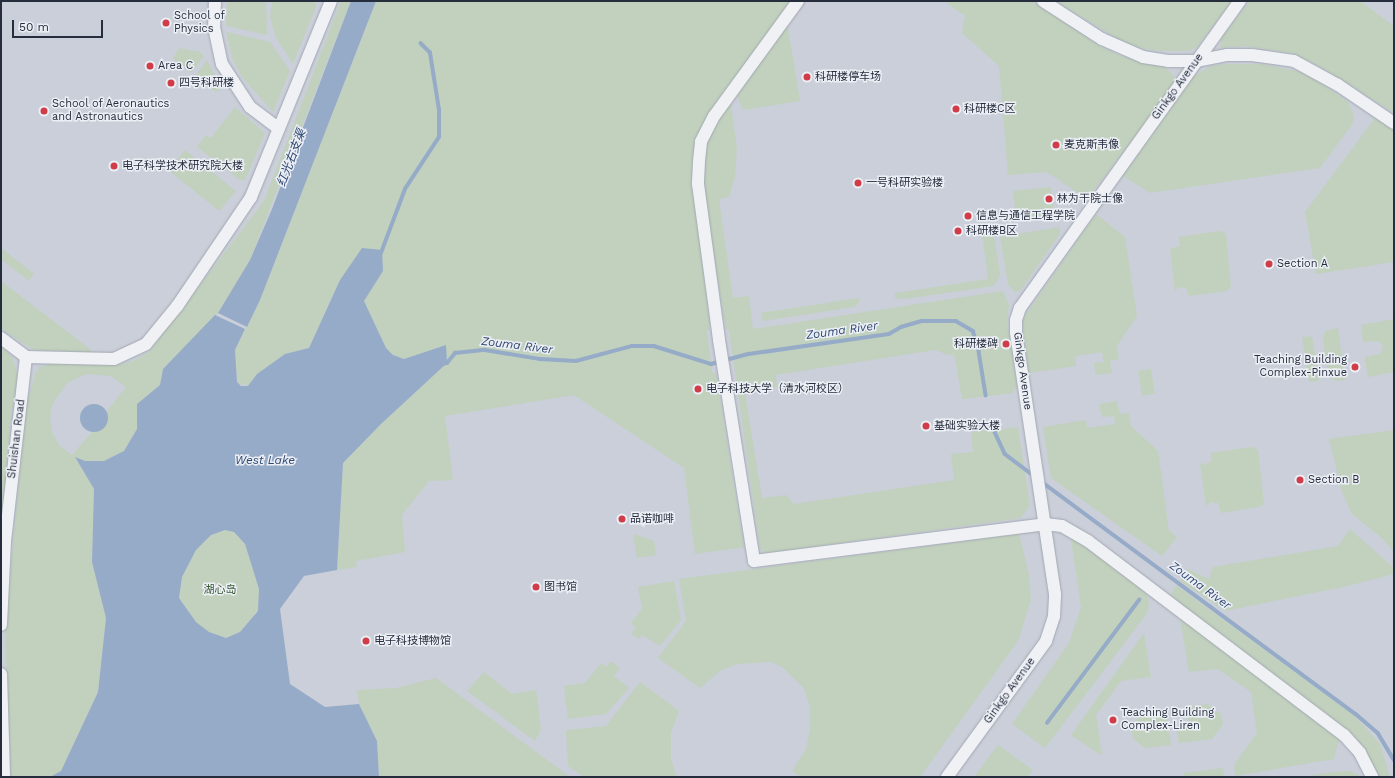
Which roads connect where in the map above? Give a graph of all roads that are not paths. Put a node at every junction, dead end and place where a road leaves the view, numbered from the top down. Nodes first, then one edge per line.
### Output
1 (214, 1) edge
2 (331, 1) edge
3 (798, 1) edge
4 (1043, 1) edge
5 (1240, 1) edge
6 (1196, 61) junction
7 (1394, 123) edge
8 (279, 130) junction
9 (1, 338) edge
10 (26, 357) junction
11 (1045, 524) junction
12 (1, 625) edge
13 (1, 674) edge
14 (4, 777) edge
15 (947, 777) edge
16 (1372, 777) edge

1 - 8 street
2 - 8 street
3 - 11 street
4 - 6 street
5 - 6 street, Ginkgo Avenue
6 - 7 street
6 - 11 street, Ginkgo Avenue
8 - 10 street
9 - 10 street
10 - 12 street, Shuishan Road
11 - 15 street, Ginkgo Avenue
11 - 16 street
13 - 14 street

